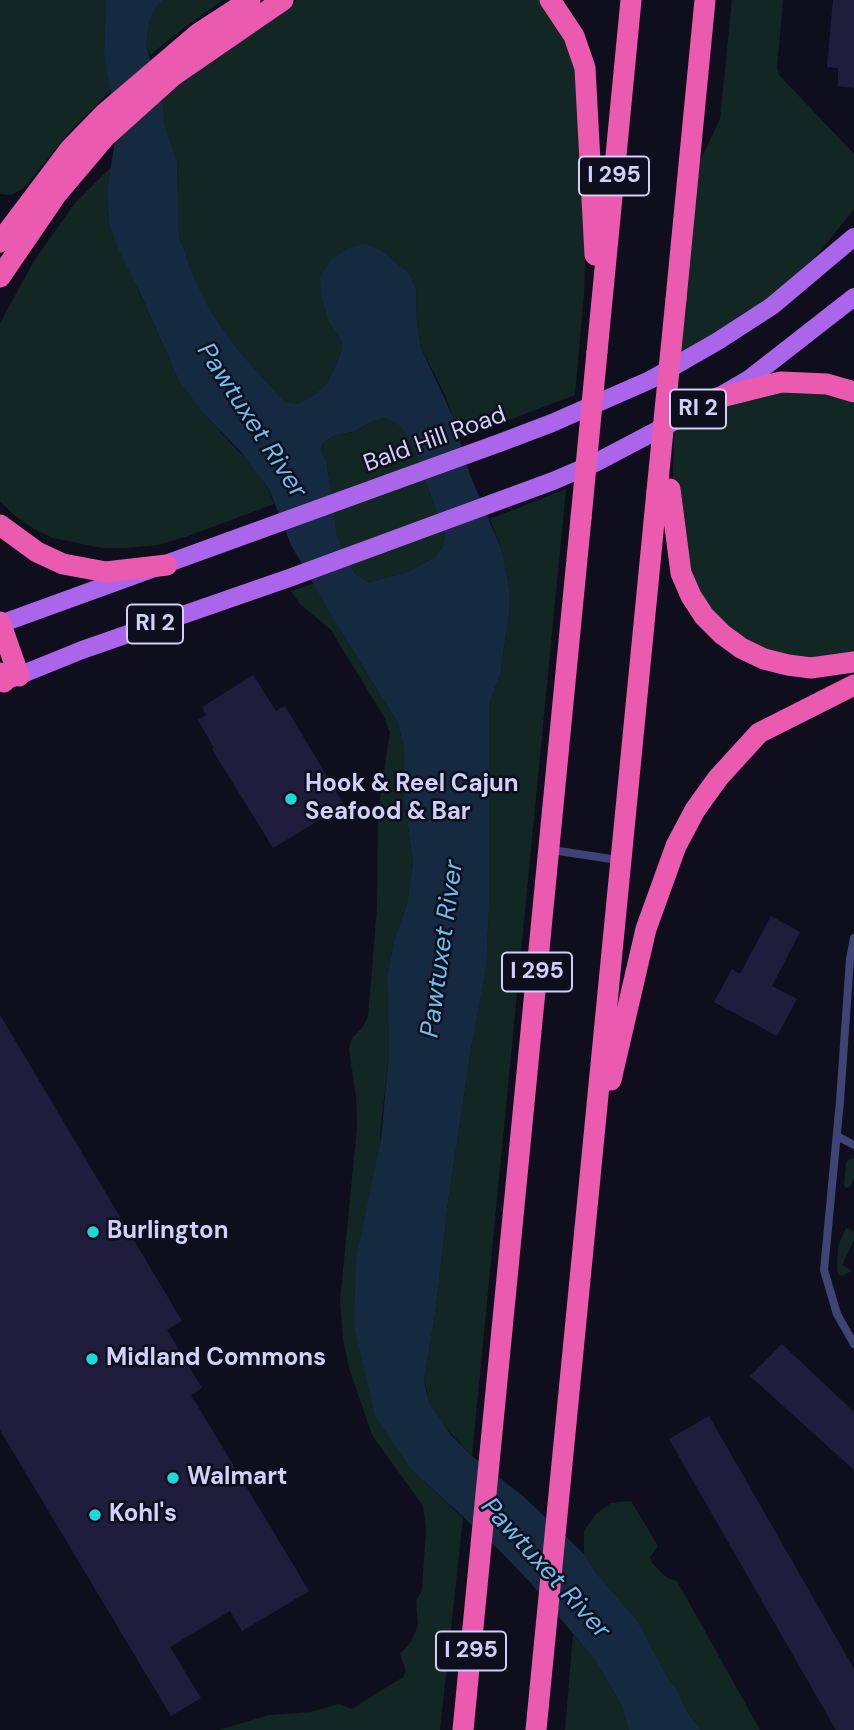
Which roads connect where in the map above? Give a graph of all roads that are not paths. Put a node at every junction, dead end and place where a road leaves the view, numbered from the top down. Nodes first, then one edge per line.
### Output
1 (250, 0) edge
2 (283, 0) edge
3 (551, 0) edge
4 (631, 0) edge
5 (705, 0) edge
6 (202, 43) junction
7 (854, 237) edge
8 (0, 242) edge
9 (0, 277) edge
10 (854, 297) edge
11 (599, 330) junction
12 (854, 392) edge
13 (717, 398) junction
14 (664, 490) junction
15 (0, 525) edge
16 (167, 565) junction
17 (0, 624) edge
18 (854, 662) edge
19 (6, 679) edge
20 (854, 685) edge
21 (549, 850) junction
22 (621, 861) junction
23 (854, 938) edge
24 (837, 1136) junction
25 (854, 1145) edge
26 (585, 1234) junction
27 (854, 1344) edge
28 (542, 1669) junction
29 (463, 1730) edge
30 (536, 1730) edge
31 (544, 1730) edge

1 - 6 highway
2 - 6 highway
3 - 11 highway
4 - 11 highway, I 295
5 - 14 highway, bridge
6 - 8 highway
6 - 9 highway
7 - 16 main road, Bald Hill Road / RI 2
10 - 13 main road, RI 2
11 - 21 highway, I 295, bridge
12 - 13 highway
13 - 19 main road, RI 2
14 - 18 highway
14 - 22 highway, I 295
15 - 16 highway
16 - 17 main road, Bald Hill Road / RI 2
17 - 19 highway
20 - 26 highway
21 - 22 lane
21 - 29 highway, I 295
22 - 26 highway, I 295
23 - 24 lane
24 - 25 lane
24 - 27 lane
26 - 28 highway, I 295
28 - 30 highway, I 295
28 - 31 highway

